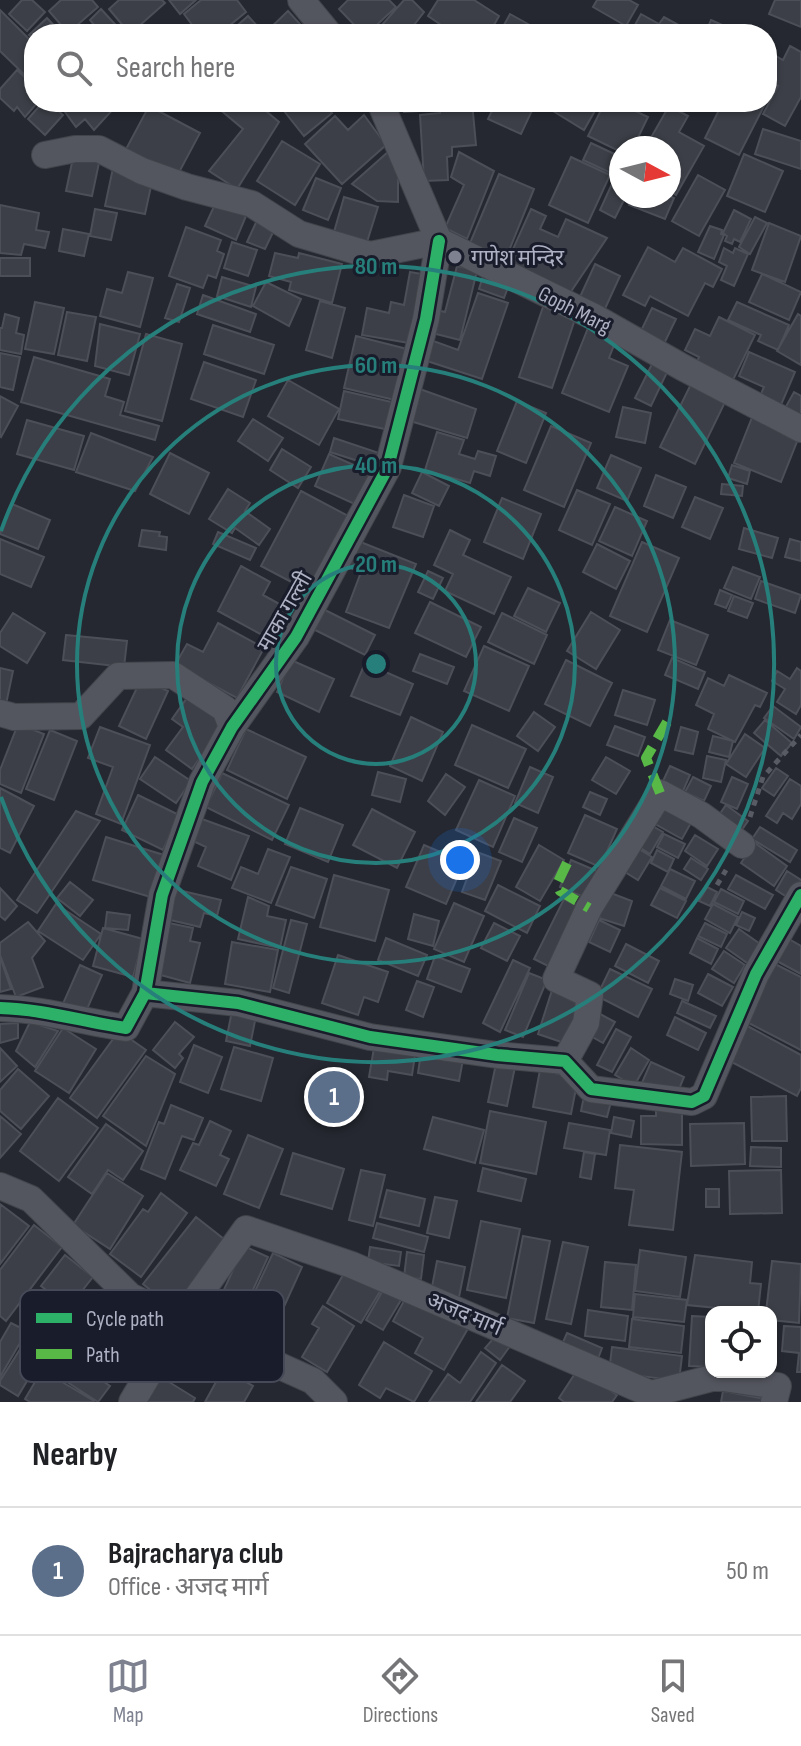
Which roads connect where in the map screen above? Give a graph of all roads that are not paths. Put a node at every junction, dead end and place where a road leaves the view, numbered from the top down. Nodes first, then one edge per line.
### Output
1 (302, 0) edge
2 (321, 24) edge
3 (384, 112) edge
4 (45, 155) dead end
5 (439, 241) junction
6 (801, 429) edge
7 (0, 713) edge
8 (232, 727) junction
9 (742, 845) road end
10 (801, 895) edge
11 (145, 993) junction
12 (0, 1008) edge
13 (565, 1061) junction
14 (0, 1186) edge
15 (124, 1290) edge
16 (202, 1290) edge
17 (284, 1368) edge
18 (144, 1382) edge
19 (132, 1402) edge
20 (334, 1402) edge
21 (774, 1402) edge

1 - 2 street
3 - 5 street
4 - 5 street
5 - 6 street, Goph Marg
5 - 8 street, माका गल्ली
7 - 8 street
8 - 11 street, माका गल्ली
9 - 13 street
10 - 13 street
11 - 12 street, माका गल्ली
11 - 13 street
14 - 15 street
16 - 21 street, अजद मार्ग
17 - 20 street
18 - 19 street

